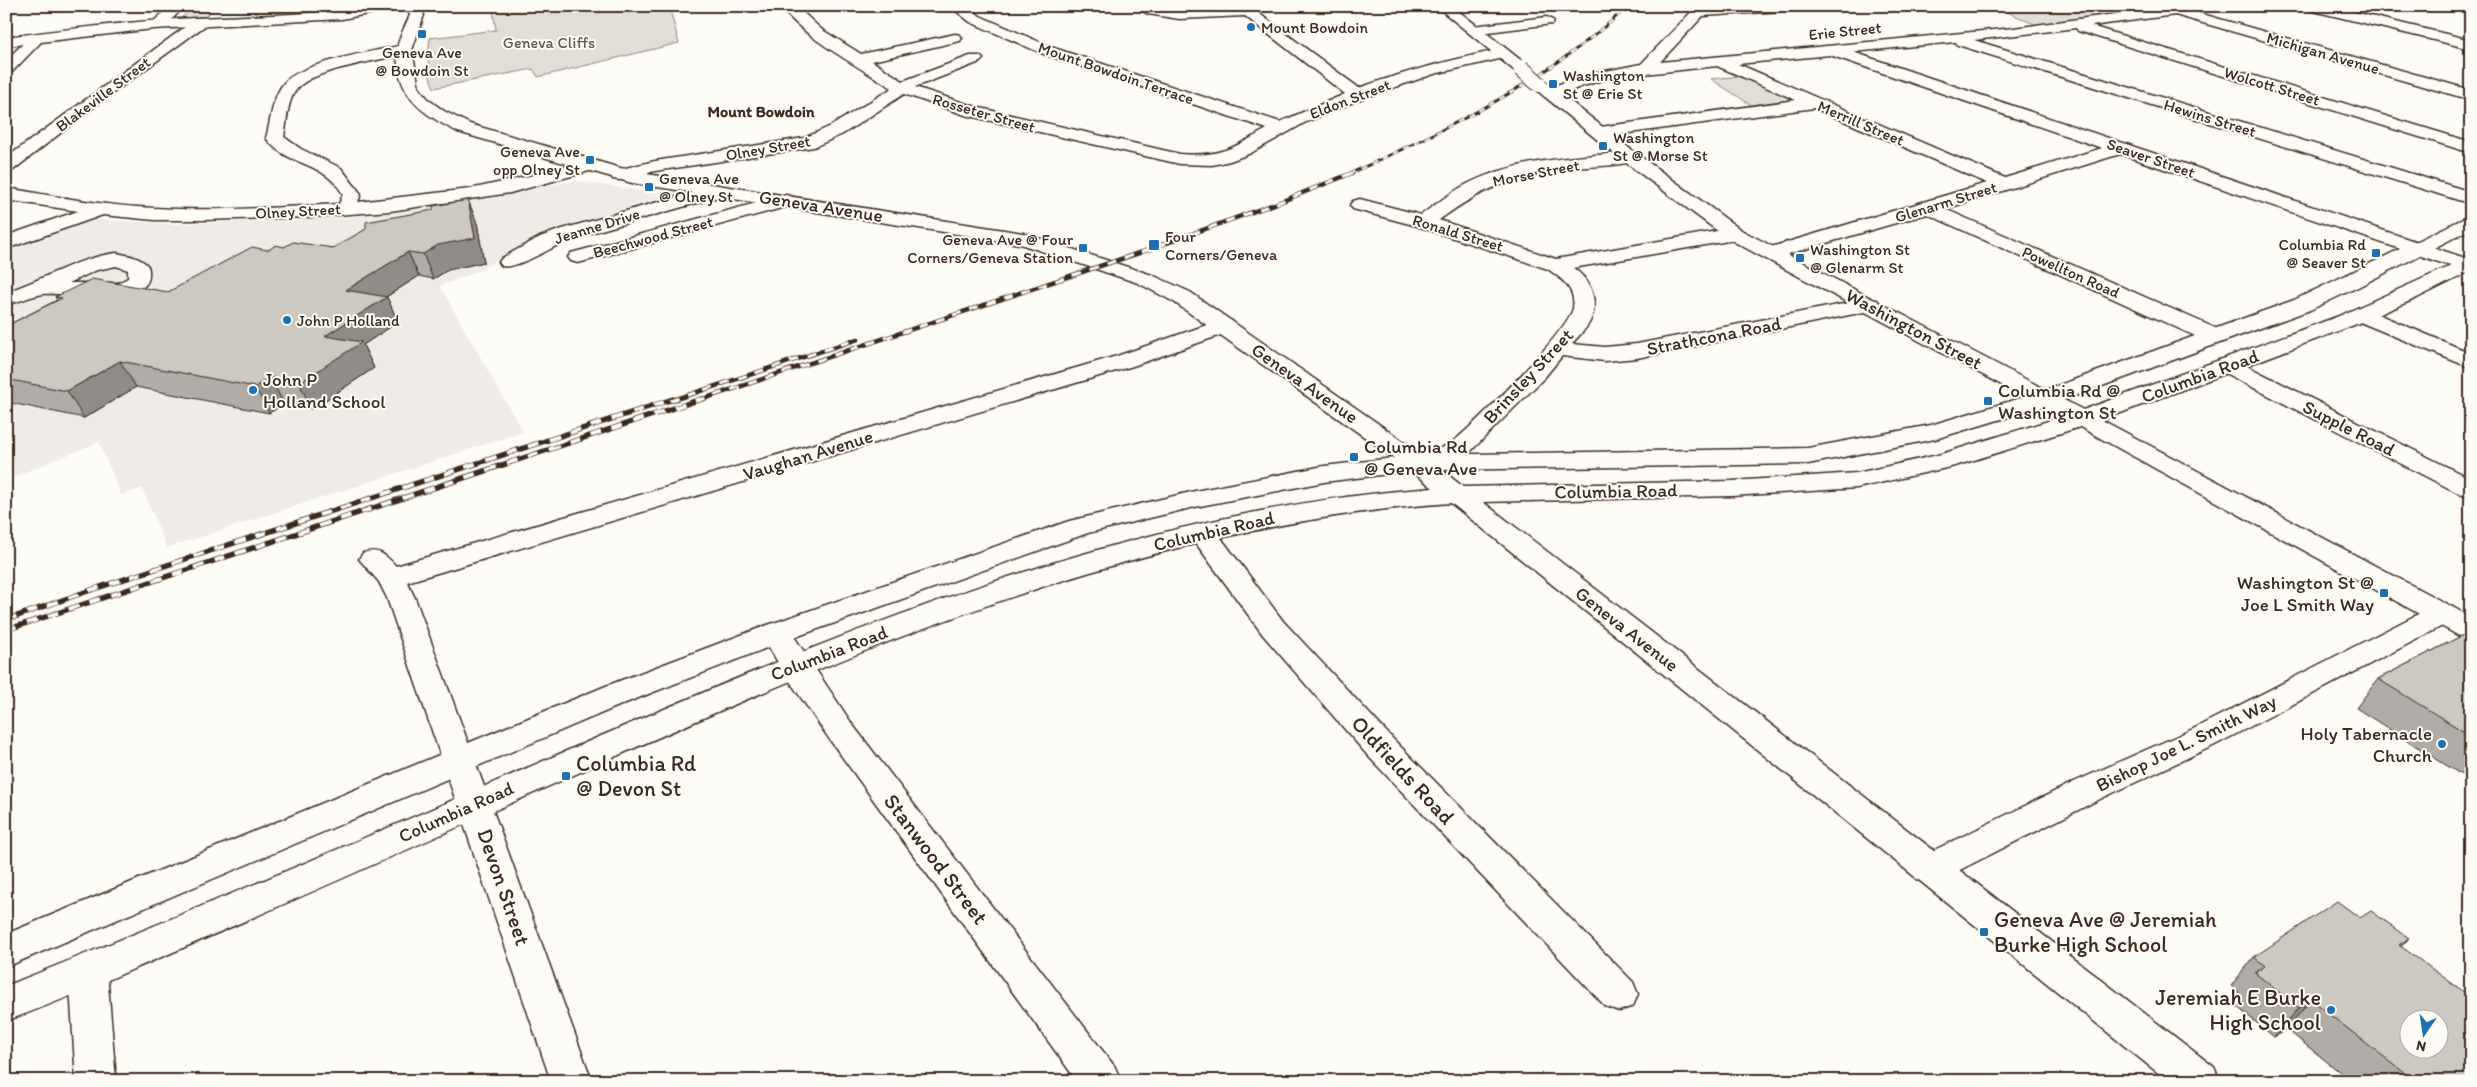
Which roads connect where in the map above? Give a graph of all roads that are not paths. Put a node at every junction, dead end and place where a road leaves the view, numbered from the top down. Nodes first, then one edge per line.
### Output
1 (178, 6) edge
2 (388, 6) edge
3 (412, 6) edge
4 (787, 6) edge
5 (957, 6) edge
6 (1140, 6) edge
7 (1443, 6) edge
8 (1796, 6) edge
9 (2206, 6) edge
10 (2310, 6) edge
11 (1244, 9) edge
12 (1702, 9) edge
13 (2176, 11) junction
14 (201, 22) junction
15 (1547, 22) dead end
16 (158, 25) junction
17 (2074, 25) junction
18 (1473, 30) junction
19 (37, 38) junction
20 (955, 38) dead end
21 (1949, 38) junction
22 (6, 42) edge
23 (2471, 45) edge
24 (404, 50) junction
25 (1831, 50) junction
26 (1502, 54) junction
27 (975, 59) dead end
28 (856, 60) junction
29 (1719, 62) junction
30 (1646, 68) junction
31 (6, 69) edge
32 (904, 89) junction
33 (1545, 89) junction
34 (1357, 95) junction
35 (2471, 95) edge
36 (1814, 103) junction
37 (1281, 128) junction
38 (1600, 132) junction
39 (2120, 148) junction
40 (2471, 148) edge
41 (1630, 157) junction
42 (1205, 161) joint
43 (587, 166) junction
44 (6, 167) edge
45 (620, 175) junction
46 (2004, 184) junction
47 (718, 191) junction
48 (6, 194) edge
49 (2471, 198) edge
50 (786, 201) junction
51 (1360, 205) dead end
52 (1928, 208) junction
53 (346, 209) junction
54 (100, 210) junction
55 (2471, 221) edge
56 (1424, 222) junction
57 (1734, 234) junction
58 (6, 243) edge
59 (2416, 248) junction
60 (1771, 253) junction
61 (578, 257) dead end
62 (508, 262) dead end
63 (1555, 265) junction
64 (2469, 265) edge
65 (42, 288) dead end
66 (6, 299) edge
67 (1869, 305) junction
68 (2363, 315) junction
69 (1224, 326) junction
70 (2214, 336) junction
71 (1558, 349) junction
72 (2471, 361) edge
73 (2227, 365) junction
74 (2043, 399) junction
75 (2083, 420) junction
76 (1417, 463) junction
77 (2471, 489) edge
78 (1455, 495) junction
79 (1202, 532) junction
80 (382, 569) joint
81 (2442, 614) junction
82 (2471, 630) edge
83 (776, 633) junction
84 (795, 665) junction
85 (460, 762) junction
86 (475, 805) junction
87 (1929, 869) junction
88 (6, 951) edge
89 (88, 971) junction
90 (1619, 994) dead end
91 (6, 1004) edge
92 (96, 1081) edge
93 (572, 1081) edge
94 (1101, 1081) edge
95 (2200, 1081) edge

1 - 16 street
2 - 14 street
3 - 24 street
4 - 28 street, Rosseter Street
5 - 37 street, Mount Bowdoin Terrace
6 - 11 street
7 - 18 street, Washington Street
8 - 12 street
9 - 13 street, Erie Street
10 - 23 street
11 - 34 street
12 - 30 street
13 - 17 street, Erie Street
13 - 35 street, Michigan Avenue
14 - 16 street
14 - 44 street, Blakeville Street
15 - 18 street
16 - 19 street
17 - 21 street, Erie Street
17 - 40 street, Wolcott Street
18 - 26 street, Washington Street
19 - 22 street
19 - 31 street
20 - 28 street
21 - 25 street, Erie Street
21 - 49 street, Hewins Street
24 - 43 street, Geneva Avenue
24 - 53 street
25 - 29 street, Erie Street
25 - 39 street, Seaver Street
26 - 33 street, Washington Street, bridge
26 - 34 street, Eldon Street
27 - 32 street, Olney Street
28 - 32 street, Rosseter Street
29 - 30 street, Erie Street
29 - 36 street, Merrill Street
30 - 33 street, Erie Street
32 - 42 street, Rosseter Street
32 - 45 street, Olney Street
33 - 38 street, Washington Street
34 - 37 street, Eldon Street
36 - 38 street
36 - 46 street, Merrill Street
37 - 42 street, Eldon Street
38 - 41 street, Washington Street
39 - 46 street, Glenarm Street
39 - 59 street, Seaver Street
41 - 56 street, Morse Street
41 - 57 street, Washington Street
43 - 45 street, Geneva Avenue
43 - 53 street, Olney Street
45 - 47 street, Geneva Avenue
46 - 52 street, Glenarm Street
47 - 50 street, Geneva Avenue
47 - 62 street, Jeanne Drive
48 - 54 street, Olney Street
50 - 61 street, Beechwood Street
50 - 69 street, Geneva Avenue
51 - 56 street, Ronald Street
52 - 60 street, Glenarm Street
52 - 70 street, Powellton Road
53 - 54 street, Olney Street
54 - 58 street
55 - 59 street, Columbia Road
56 - 63 street, Ronald Street
57 - 60 street, Washington Street
57 - 63 street
59 - 64 street, Seaver Street
59 - 70 street, Columbia Road
60 - 67 street, Washington Street
63 - 71 street, Brinsley Street
64 - 68 street, Columbia Road
65 - 66 street
67 - 71 street, Strathcona Road
67 - 74 street, Washington Street
68 - 72 street
68 - 73 street, Columbia Road
69 - 76 street, Geneva Avenue
69 - 80 street, Vaughan Avenue
70 - 74 street, Columbia Road
71 - 76 street, Brinsley Street
73 - 75 street, Columbia Road
73 - 77 street, Supple Road
74 - 75 street, Washington Street
74 - 76 street, Columbia Road
75 - 78 street, Columbia Road
75 - 81 street, Washington Street
76 - 78 street, Geneva Avenue
76 - 83 street, Columbia Road
78 - 79 street, Columbia Road
78 - 87 street, Geneva Avenue
79 - 84 street, Columbia Road
79 - 90 street, Oldfields Road
80 - 85 street, Devon Street
81 - 82 street, Washington Street
81 - 87 street, Bishop Joe L. Smith Way
83 - 84 street, Stanwood Street
83 - 85 street, Columbia Road
84 - 86 street, Columbia Road
84 - 94 street, Stanwood Street
85 - 86 street, Devon Street
85 - 88 street, Columbia Road
86 - 89 street, Columbia Road
86 - 93 street, Devon Street
87 - 95 street, Geneva Avenue
89 - 91 street, Columbia Road
89 - 92 street

